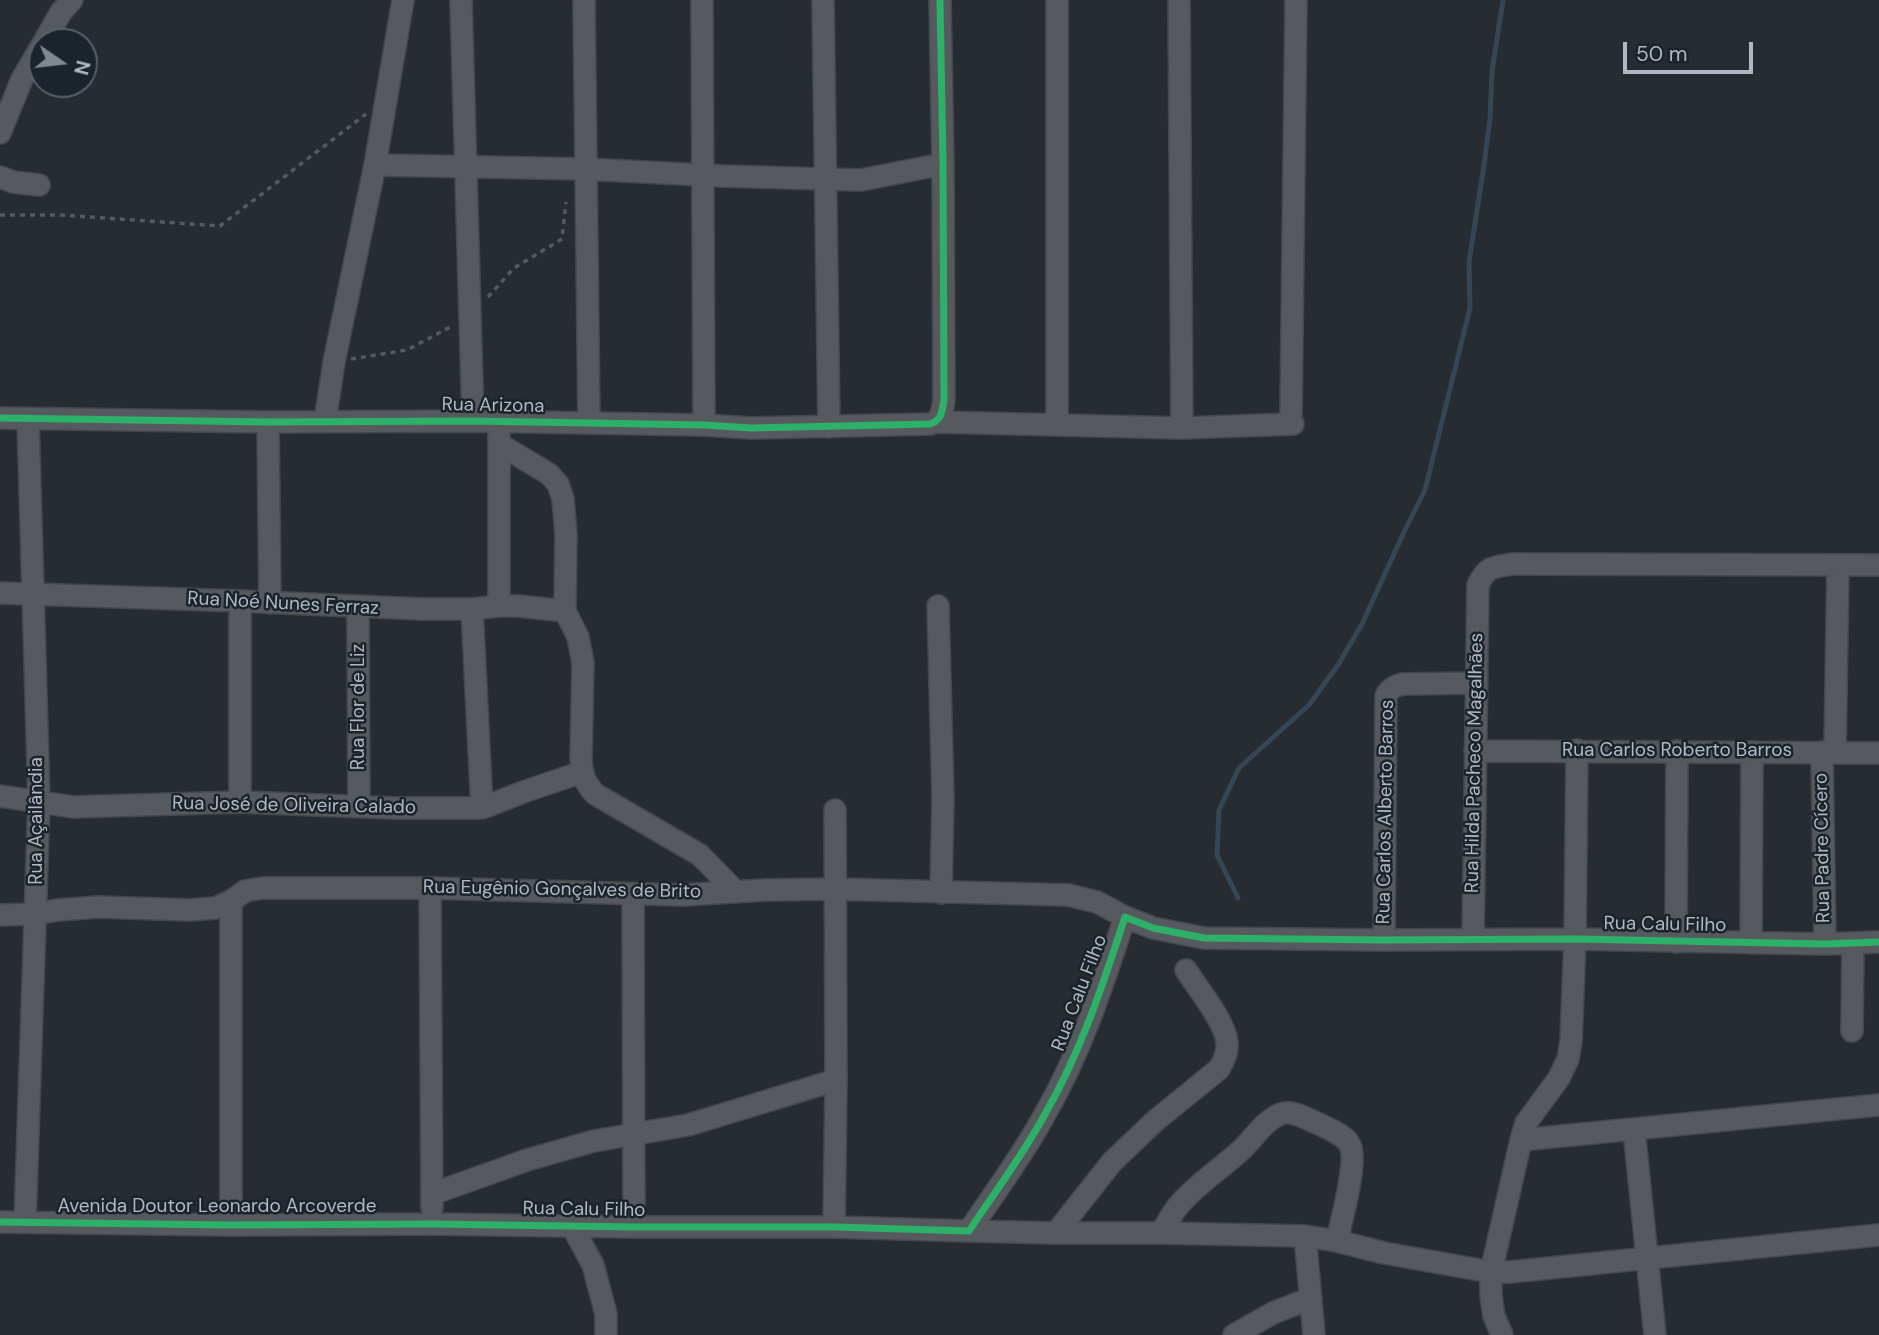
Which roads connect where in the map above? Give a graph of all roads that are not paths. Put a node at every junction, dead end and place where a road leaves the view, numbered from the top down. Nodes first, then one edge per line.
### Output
1 (72, 0) edge
2 (403, 0) edge
3 (461, 0) edge
4 (584, 0) edge
5 (702, 0) edge
6 (823, 0) edge
7 (940, 0) edge
8 (1057, 0) edge
9 (1179, 0) edge
10 (1296, 0) edge
11 (52, 28) edge
12 (28, 69) edge
13 (0, 133) edge
14 (375, 164) junction
15 (943, 164) junction
16 (464, 167) junction
17 (585, 169) junction
18 (703, 175) junction
19 (0, 177) edge
20 (825, 179) junction
21 (39, 185) dead end
22 (0, 418) edge
23 (28, 419) junction
24 (326, 421) junction
25 (472, 421) junction
26 (268, 422) junction
27 (499, 422) junction
28 (937, 422) junction
29 (589, 424) junction
30 (1057, 424) junction
31 (704, 425) junction
32 (829, 427) junction
33 (1182, 428) junction
34 (499, 444) junction
35 (1838, 565) junction
36 (1879, 565) edge
37 (0, 593) edge
38 (33, 594) junction
39 (240, 601) junction
40 (270, 603) junction
41 (499, 606) junction
42 (938, 606) dead end
43 (358, 608) junction
44 (472, 609) junction
45 (565, 611) junction
46 (1476, 683) junction
47 (1577, 750) junction
48 (1475, 751) junction
49 (1677, 751) junction
50 (1752, 752) junction
51 (1828, 752) junction
52 (1879, 753) edge
53 (584, 778) junction
54 (0, 796) edge
55 (39, 801) junction
56 (240, 802) junction
57 (359, 806) junction
58 (482, 808) junction
59 (835, 810) dead end
60 (430, 888) junction
61 (836, 889) junction
62 (735, 891) junction
63 (941, 893) junction
64 (633, 894) junction
65 (231, 901) junction
66 (36, 914) junction
67 (0, 915) edge
68 (1125, 916) junction
69 (1575, 939) junction
70 (1384, 940) junction
71 (1473, 940) junction
72 (1676, 942) junction
73 (1879, 942) edge
74 (1751, 943) junction
75 (1853, 943) junction
76 (1825, 944) junction
77 (1186, 970) dead end
78 (1852, 1031) dead end
79 (836, 1080) junction
80 (1879, 1105) edge
81 (1634, 1130) junction
82 (634, 1136) junction
83 (1521, 1140) junction
84 (432, 1194) junction
85 (0, 1222) edge
86 (26, 1222) junction
87 (433, 1224) junction
88 (231, 1225) junction
89 (572, 1226) junction
90 (634, 1227) junction
91 (834, 1227) junction
92 (969, 1231) junction
93 (1161, 1233) junction
94 (1056, 1234) junction
95 (1879, 1235) edge
96 (1305, 1236) junction
97 (1337, 1241) junction
98 (1647, 1259) junction
99 (1492, 1272) junction
100 (1312, 1306) junction
101 (606, 1335) edge
102 (1234, 1335) edge
103 (1314, 1335) edge
104 (1325, 1335) edge
105 (1502, 1335) edge
106 (1654, 1335) edge

1 - 11 street
2 - 14 street
3 - 16 street
4 - 17 street
5 - 18 street
6 - 20 street
7 - 15 street
8 - 30 street
9 - 33 street
10 - 33 street, Rua Arizona
12 - 13 street
14 - 16 street
14 - 24 street
15 - 20 street
15 - 28 street
16 - 17 street
16 - 25 street
17 - 18 street
17 - 29 street
18 - 20 street
18 - 31 street
19 - 21 street
20 - 32 street
22 - 23 street, Rua Arizona
23 - 26 street, Rua Arizona
23 - 38 street, Rua Açailândia
24 - 25 street, Rua Arizona
24 - 26 street, Rua Arizona
25 - 27 street, Rua Arizona
26 - 40 street
27 - 29 street, Rua Arizona
27 - 34 street
28 - 30 street, Rua Arizona
28 - 32 street, Rua Arizona
29 - 31 street, Rua Arizona
30 - 33 street, Rua Arizona
31 - 32 street, Rua Arizona
34 - 41 street
34 - 45 street
35 - 36 street
35 - 46 street, Rua Hilda Pacheco Magalhães
35 - 51 street, Rua Padre Cícero
37 - 38 street, Rua Noé Nunes Ferraz
38 - 39 street, Rua Noé Nunes Ferraz
38 - 55 street, Rua Açailândia
39 - 40 street, Rua Noé Nunes Ferraz
39 - 56 street
40 - 43 street, Rua Noé Nunes Ferraz
41 - 44 street, Rua Noé Nunes Ferraz
41 - 45 street, Rua Noé Nunes Ferraz
42 - 63 street
43 - 44 street, Rua Noé Nunes Ferraz
43 - 57 street, Rua Flor de Liz
44 - 58 street
45 - 53 street
46 - 48 street, Rua Hilda Pacheco Magalhães
46 - 70 street, Rua Carlos Alberto Barros
47 - 48 street, Rua Carlos Roberto Barros
47 - 49 street, Rua Carlos Roberto Barros
47 - 69 street
48 - 71 street, Rua Hilda Pacheco Magalhães
49 - 50 street, Rua Carlos Roberto Barros
49 - 72 street
50 - 51 street, Rua Carlos Roberto Barros
50 - 74 street
51 - 52 street, Rua Carlos Roberto Barros
51 - 76 street, Rua Padre Cícero
53 - 58 street, Rua José de Oliveira Calado
53 - 62 street
54 - 55 street, Rua José de Oliveira Calado
55 - 56 street, Rua José de Oliveira Calado
55 - 66 street, Rua Açailândia
56 - 57 street, Rua José de Oliveira Calado
57 - 58 street, Rua José de Oliveira Calado
59 - 61 street
60 - 64 street, Rua Eugênio Gonçalves de Brito
60 - 65 street, Rua Eugênio Gonçalves de Brito
60 - 84 street
61 - 62 street, Rua Eugênio Gonçalves de Brito
61 - 63 street, Rua Eugênio Gonçalves de Brito
61 - 79 street
62 - 64 street, Rua Eugênio Gonçalves de Brito
63 - 68 street, Rua Eugênio Gonçalves de Brito
64 - 82 street
65 - 66 street, Rua Eugênio Gonçalves de Brito
65 - 88 street
66 - 67 street, Rua Eugênio Gonçalves de Brito
66 - 86 street, Rua Açailândia
68 - 70 street, Rua Calu Filho
68 - 92 street, Rua Calu Filho
69 - 71 street, Rua Calu Filho
69 - 72 street, Rua Calu Filho
69 - 83 street
70 - 71 street, Rua Calu Filho
72 - 74 street, Rua Calu Filho
73 - 75 street, Rua Calu Filho
74 - 76 street, Rua Calu Filho
75 - 76 street, Rua Calu Filho
75 - 78 street, Rua Padre Cícero
77 - 94 street
79 - 82 street
79 - 91 street
80 - 81 street
81 - 83 street
81 - 98 street
82 - 84 street
82 - 90 street
83 - 99 street
84 - 87 street
85 - 86 street, Avenida Doutor Leonardo Arcoverde
86 - 88 street, Avenida Doutor Leonardo Arcoverde
87 - 88 street, Avenida Doutor Leonardo Arcoverde
87 - 89 street, Rua Calu Filho
89 - 90 street, Rua Calu Filho
89 - 101 street
90 - 91 street, Rua Calu Filho
91 - 92 street, Rua Calu Filho
92 - 94 street
93 - 94 street
93 - 96 street
93 - 97 street
95 - 98 street
96 - 97 street
96 - 100 street
97 - 99 street
98 - 99 street
98 - 106 street
99 - 105 street
100 - 102 street
100 - 103 street
100 - 104 street

